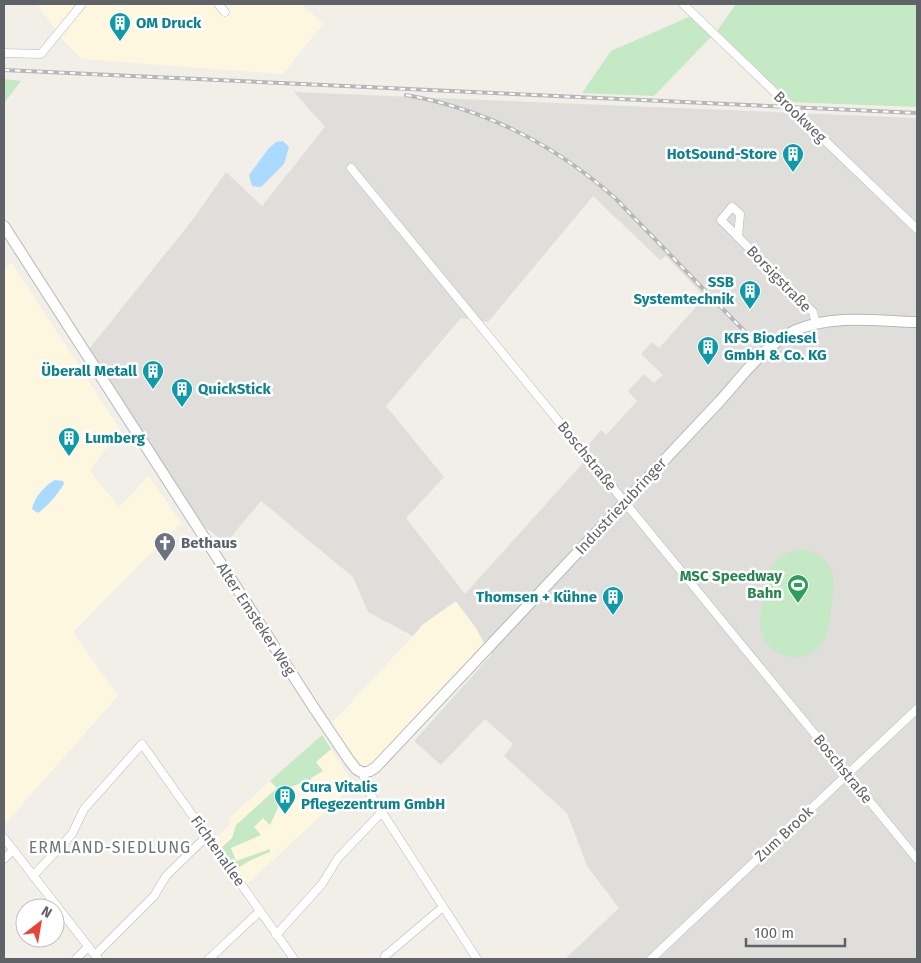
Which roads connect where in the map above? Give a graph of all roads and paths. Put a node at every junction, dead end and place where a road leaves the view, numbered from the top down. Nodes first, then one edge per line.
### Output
1 (82, 4) edge
2 (218, 4) edge
3 (683, 4) edge
4 (225, 12) dead end
5 (4, 53) edge
6 (351, 168) dead end
7 (4, 226) edge
8 (917, 229) edge
9 (738, 236) dead end
10 (917, 322) edge
11 (816, 324) junction
12 (625, 502) junction
13 (917, 709) edge
14 (364, 773) junction
15 (848, 774) junction
16 (382, 812) junction
17 (207, 836) junction
18 (4, 838) edge
19 (13, 850) junction
20 (4, 859) edge
21 (917, 859) edge
22 (33, 876) junction
23 (443, 907) junction
24 (260, 911) junction
25 (276, 935) junction
26 (88, 947) junction
27 (96, 957) edge
28 (76, 959) edge
29 (209, 959) edge
30 (294, 959) edge
31 (384, 959) edge
32 (477, 959) edge
33 (651, 959) edge

1 - 5 street
2 - 4 street
3 - 8 street, Brookweg
6 - 12 street, Boschstraße
7 - 14 street, Alter Emsteker Weg
9 - 11 street, Borsigstraße
10 - 11 street, Industriezubringer
11 - 12 street, Industriezubringer
12 - 14 street, Industriezubringer
12 - 15 street, Boschstraße
13 - 15 street, Zum Brook
14 - 16 street, Alter Emsteker Weg
15 - 21 street, Boschstraße
15 - 33 street, Zum Brook
16 - 23 street, Alter Emsteker Weg
16 - 25 street
17 - 22 street, Fichtenallee
17 - 24 street, Fichtenallee
17 - 27 street
18 - 19 street
19 - 20 street
19 - 22 street
22 - 26 street
23 - 31 street
23 - 32 street, Alter Emsteker Weg
24 - 25 street, Fichtenallee
24 - 29 street
25 - 30 street, Fichtenallee
26 - 27 street
26 - 28 street

